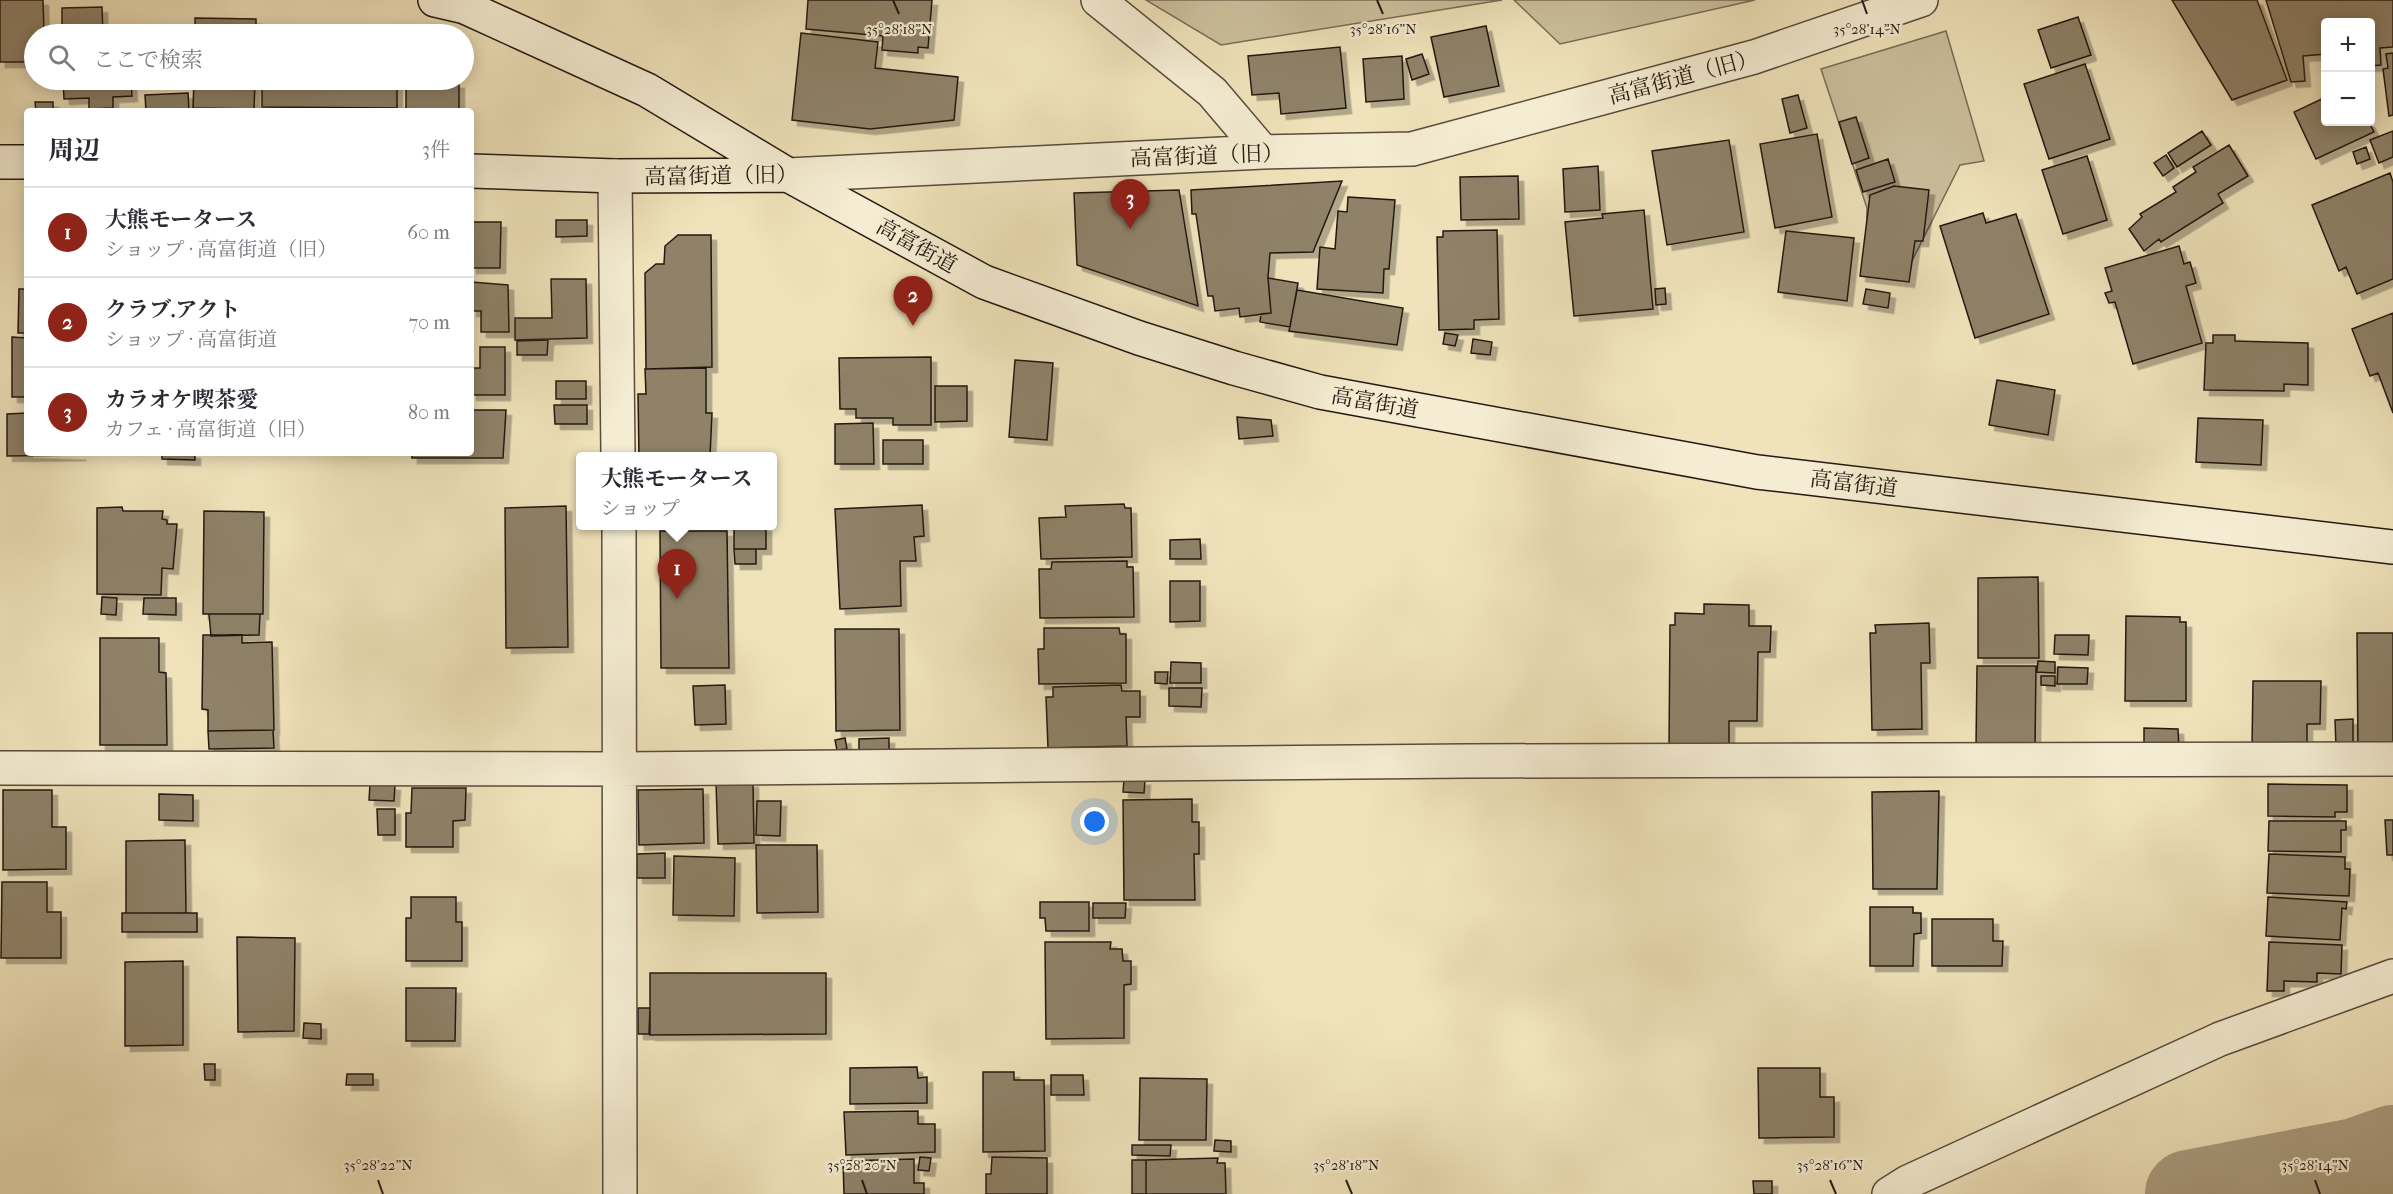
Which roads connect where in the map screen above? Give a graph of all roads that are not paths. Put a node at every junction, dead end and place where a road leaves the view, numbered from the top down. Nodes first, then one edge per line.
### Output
1 (435, 0) edge
2 (1098, 0) edge
3 (1921, 0) edge
4 (1263, 152) junction
5 (0, 162) edge
6 (24, 162) edge
7 (474, 171) edge
8 (788, 175) junction
9 (615, 176) junction
10 (618, 452) edge
11 (619, 530) edge
12 (2393, 547) edge
13 (2393, 759) edge
14 (0, 768) edge
15 (621, 769) junction
16 (2393, 976) edge
17 (620, 1194) edge
18 (1888, 1194) edge

1 - 8 street, 高富街道
2 - 4 street
3 - 4 street, 高富街道（旧）
4 - 8 street, 高富街道（旧）
5 - 6 street
7 - 9 street, 高富街道（旧）
8 - 9 street, 高富街道（旧）
8 - 12 street, 高富街道
9 - 10 street
11 - 15 street
13 - 15 street
14 - 15 street
15 - 17 street
16 - 18 street

